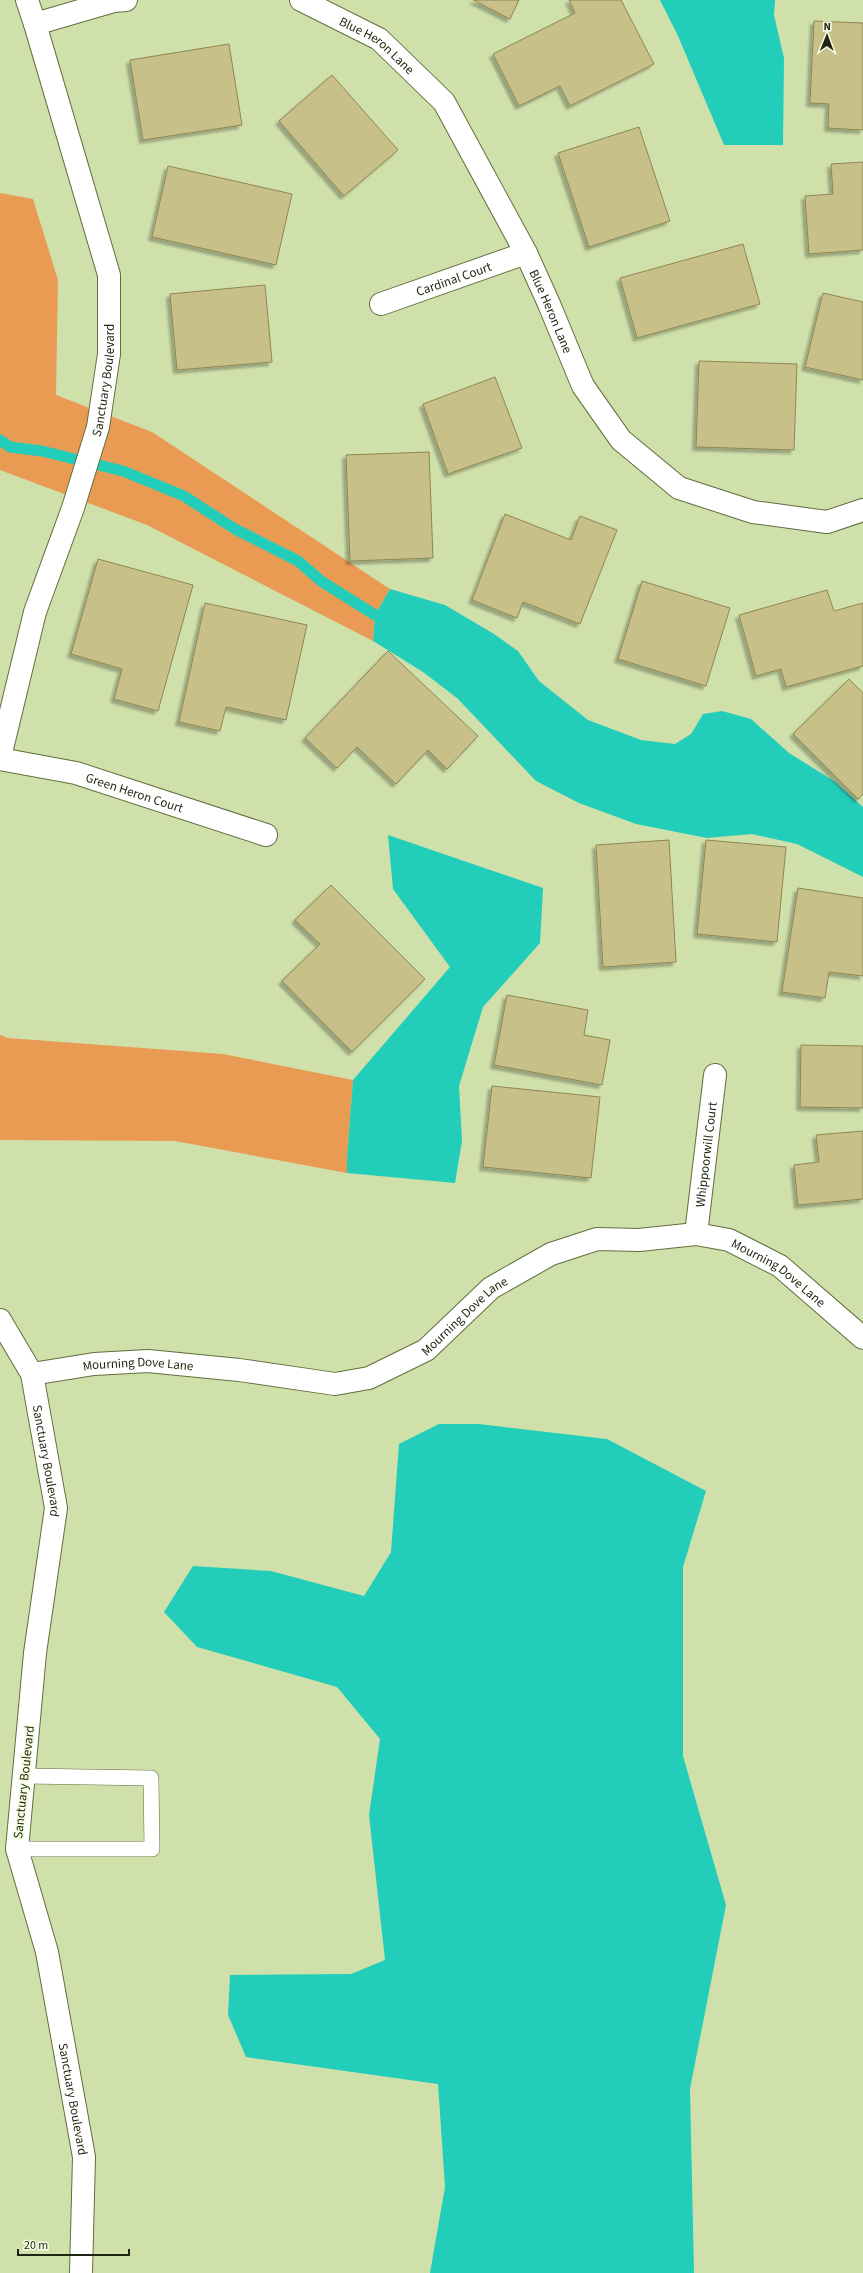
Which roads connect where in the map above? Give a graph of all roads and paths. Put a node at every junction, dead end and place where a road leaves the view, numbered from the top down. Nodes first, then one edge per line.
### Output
1 (27, 0) edge
2 (126, 0) edge
3 (301, 0) edge
4 (36, 24) junction
5 (526, 253) junction
6 (381, 304) dead end
7 (863, 510) edge
8 (0, 758) edge
9 (266, 835) dead end
10 (715, 1075) dead end
11 (696, 1234) junction
12 (0, 1320) edge
13 (863, 1338) edge
14 (32, 1374) junction
15 (24, 1776) junction
16 (16, 1849) junction
17 (81, 2273) edge

1 - 4 street, Sanctuary Boulevard
2 - 4 street
3 - 5 street, Blue Heron Lane
4 - 8 street, Sanctuary Boulevard
5 - 6 street, Cardinal Court
5 - 7 street, Blue Heron Lane
8 - 9 street, Green Heron Court
10 - 11 street, Whippoorwill Court
11 - 13 street, Mourning Dove Lane
11 - 14 street, Mourning Dove Lane
12 - 14 street, Sanctuary Boulevard
14 - 15 street, Sanctuary Boulevard
15 - 16 street, Sanctuary Boulevard
15 - 16 lane
16 - 17 street, Sanctuary Boulevard

